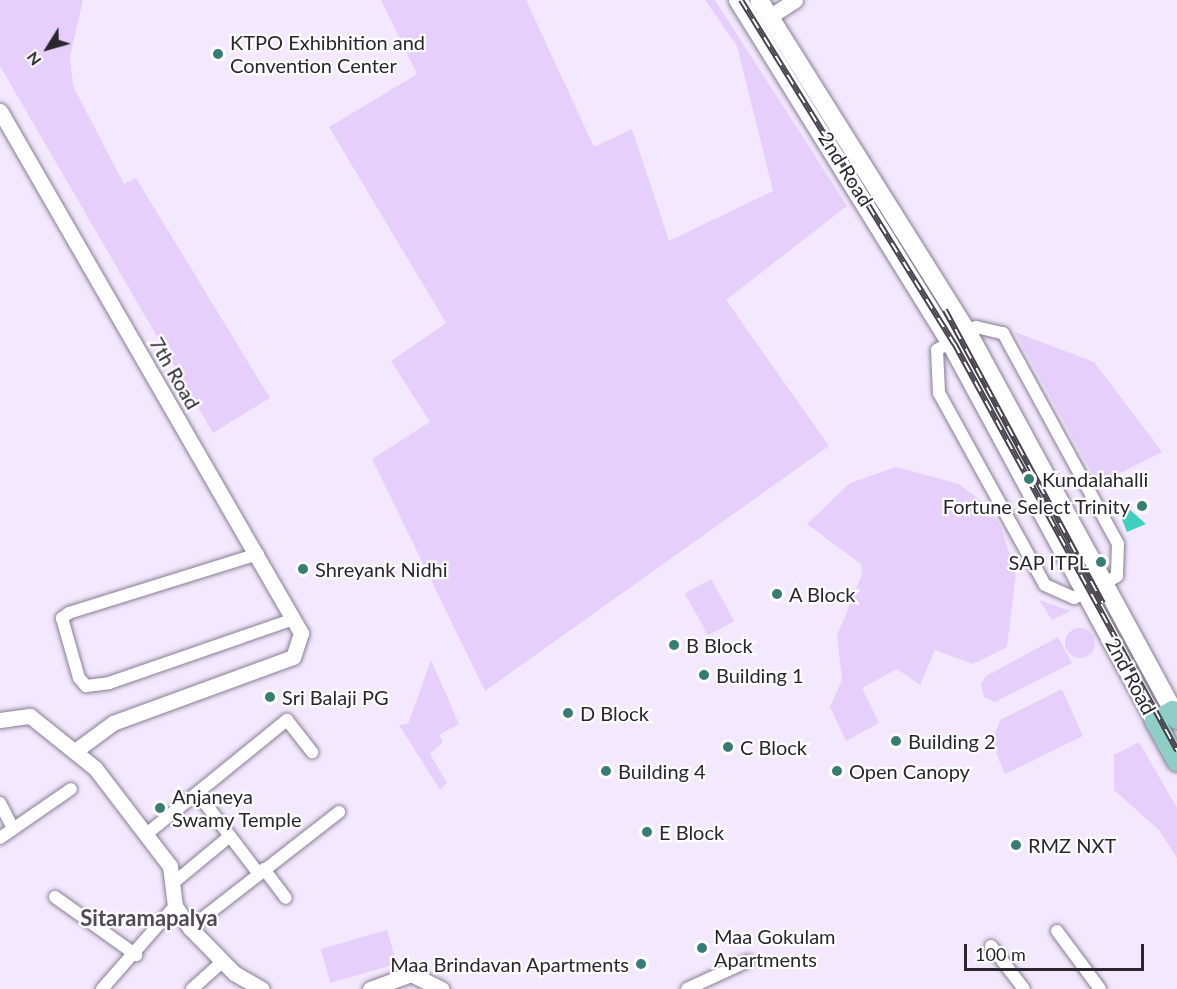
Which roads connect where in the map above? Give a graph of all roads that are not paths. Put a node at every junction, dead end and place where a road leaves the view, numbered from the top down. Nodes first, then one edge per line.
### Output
1 (738, 0) edge
2 (759, 0) edge
3 (795, 0) edge
4 (769, 17) junction
5 (0, 111) edge
6 (967, 331) junction
7 (950, 342) junction
8 (258, 554) junction
9 (1103, 584) junction
10 (1086, 591) junction
11 (294, 619) junction
12 (1175, 715) edge
13 (0, 720) edge
14 (1155, 721) junction
15 (75, 752) junction
16 (312, 752) dead end
17 (1177, 761) edge
18 (71, 789) dead end
19 (198, 794) junction
20 (0, 803) edge
21 (339, 812) dead end
22 (13, 829) junction
23 (149, 832) junction
24 (230, 836) junction
25 (0, 838) edge
26 (261, 871) junction
27 (172, 884) junction
28 (55, 897) dead end
29 (286, 898) dead end
30 (175, 906) junction
31 (190, 928) junction
32 (1057, 931) dead end
33 (991, 946) dead end
34 (135, 955) junction
35 (748, 961) dead end
36 (222, 962) junction
37 (102, 989) edge
38 (192, 989) edge
39 (262, 989) edge
40 (370, 989) edge
41 (442, 989) edge
42 (687, 989) edge
43 (1024, 989) edge
44 (1100, 989) edge

1 - 7 main road, 2nd Road
2 - 4 main road, 2nd Road
3 - 4 street
4 - 6 main road, 2nd Road
5 - 8 street, 7th Road
6 - 9 main road, 2nd Road
6 - 9 street
7 - 10 main road, 2nd Road
7 - 10 street
8 - 11 street, 7th Road
8 - 11 street
9 - 12 main road, 2nd Road
10 - 14 main road, 2nd Road
11 - 15 street, 7th Road
12 - 14 main road
13 - 15 street
14 - 17 main road, 2nd Road
15 - 23 street
16 - 19 street
18 - 22 street
19 - 23 street
19 - 24 street
20 - 22 street
21 - 26 street
22 - 25 street
23 - 27 street
24 - 26 street
24 - 27 street
26 - 29 street
26 - 31 street
27 - 30 street
28 - 34 street
30 - 31 street
30 - 34 street
31 - 36 street
32 - 44 street
33 - 43 street
34 - 37 street
35 - 42 street
36 - 38 street
36 - 39 street
40 - 41 street

